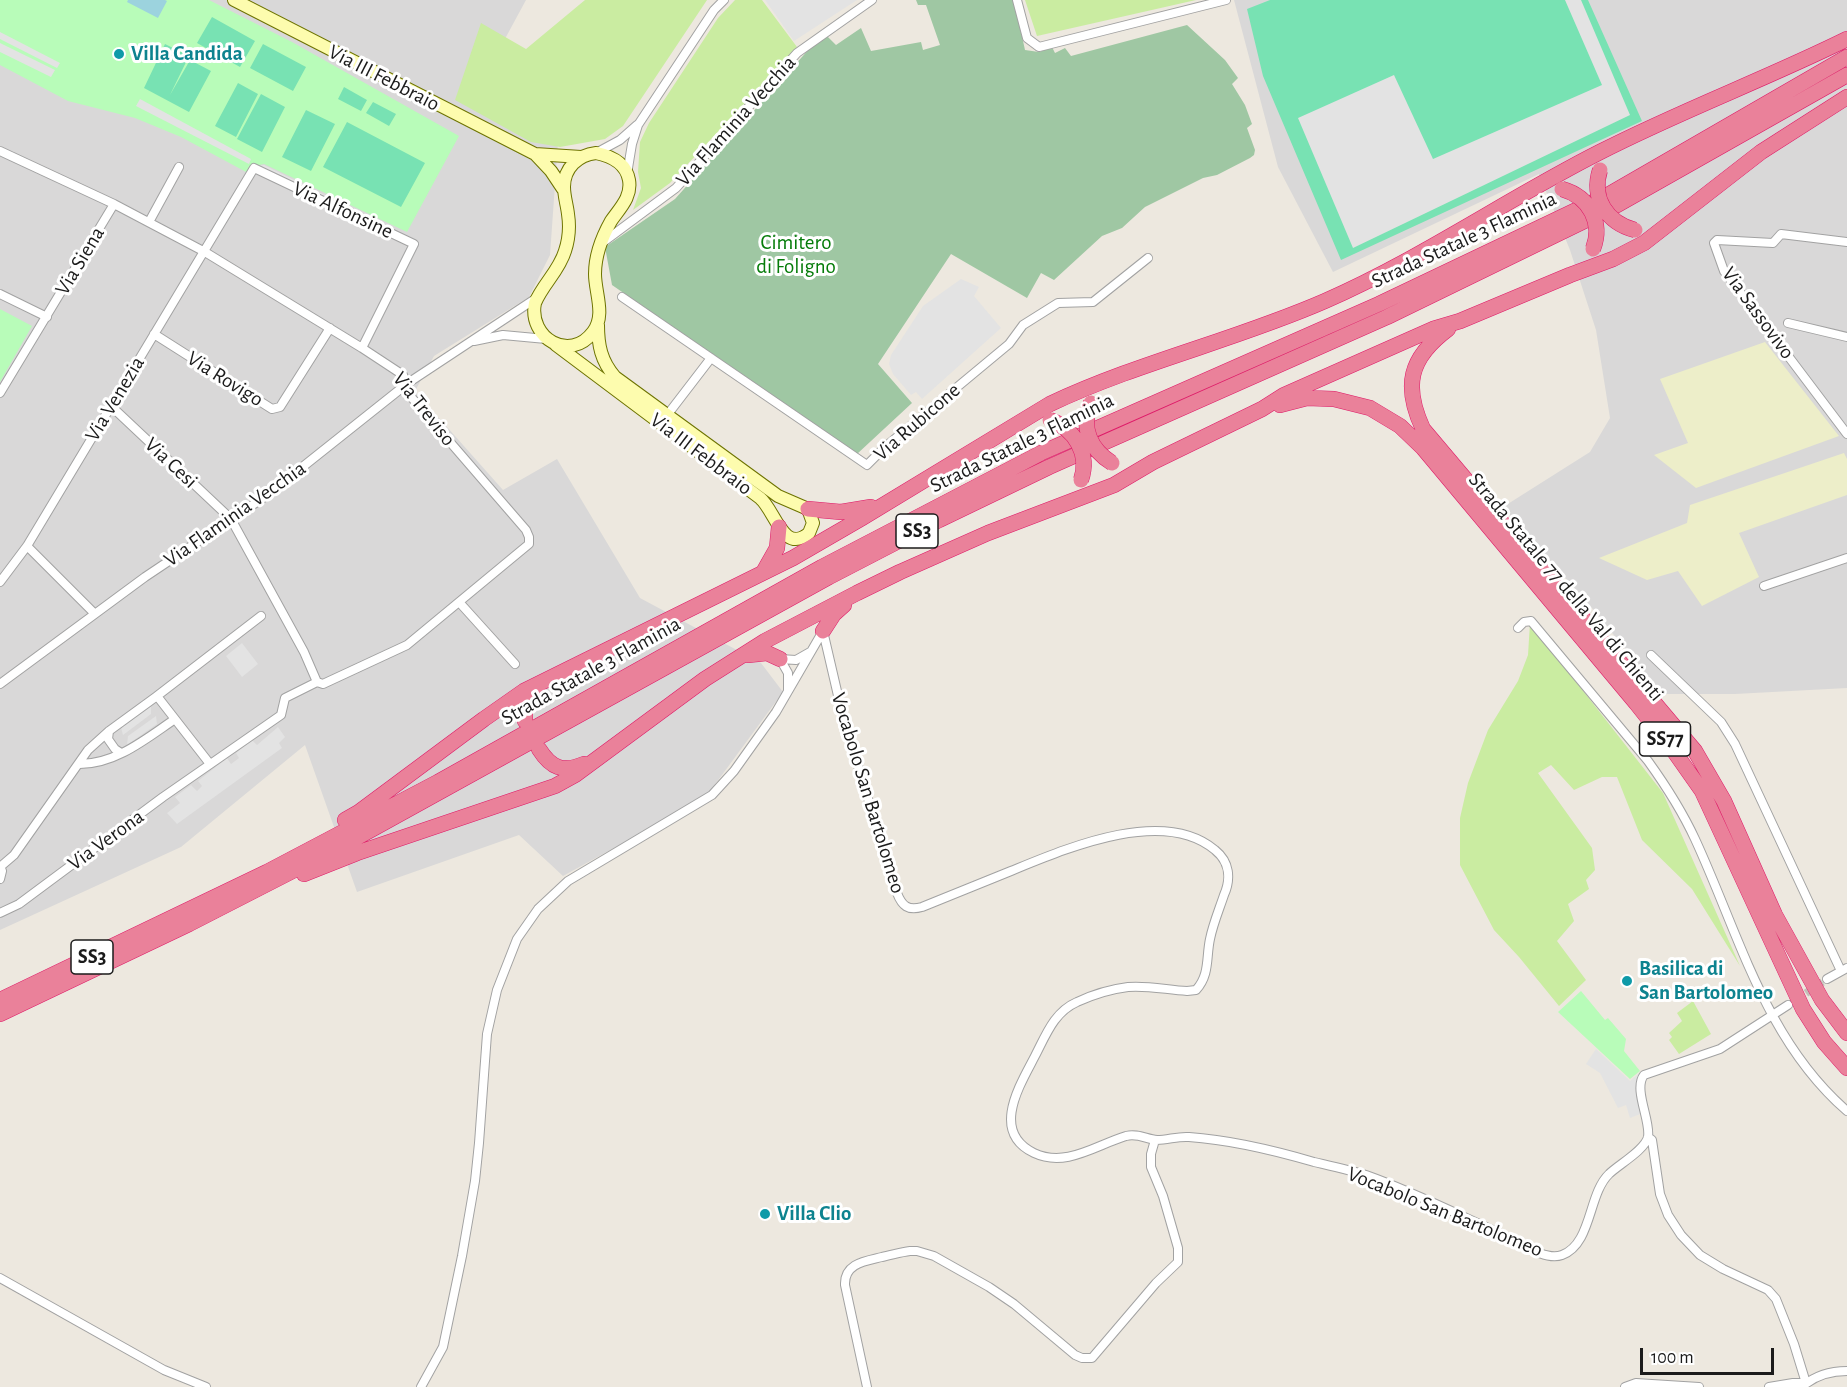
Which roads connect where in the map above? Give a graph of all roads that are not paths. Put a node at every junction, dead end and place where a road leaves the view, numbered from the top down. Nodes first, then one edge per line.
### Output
1 (234, 0) edge
2 (724, 0) edge
3 (872, 0) edge
4 (1017, 0) edge
5 (1226, 0) edge
6 (1847, 39) edge
7 (1847, 57) edge
8 (1847, 75) edge
9 (1847, 97) edge
10 (638, 125) junction
11 (1639, 134) junction
12 (0, 151) edge
13 (596, 153) junction
14 (535, 154) junction
15 (581, 157) junction
16 (179, 167) dead end
17 (627, 174) junction
18 (563, 189) junction
19 (1524, 194) junction
20 (114, 204) junction
21 (1673, 221) junction
22 (149, 222) junction
23 (1847, 242) edge
24 (600, 244) junction
25 (205, 252) junction
26 (1148, 258) dead end
27 (1570, 275) junction
28 (0, 294) edge
29 (538, 297) junction
30 (622, 297) dead end
31 (47, 317) junction
32 (1460, 321) junction
33 (1788, 323) dead end
34 (598, 324) junction
35 (330, 328) junction
36 (154, 334) junction
37 (1847, 337) edge
38 (468, 342) junction
39 (551, 342) junction
40 (362, 348) junction
41 (711, 358) junction
42 (1107, 381) junction
43 (408, 383) junction
44 (0, 393) edge
45 (111, 406) junction
46 (1262, 409) junction
47 (668, 414) junction
48 (1030, 416) junction
49 (1847, 434) edge
50 (1153, 462) junction
51 (894, 499) junction
52 (1068, 502) junction
53 (808, 509) junction
54 (231, 519) junction
55 (779, 527) junction
56 (27, 546) junction
57 (1847, 558) edge
58 (759, 575) junction
59 (0, 582) edge
60 (1764, 586) dead end
61 (857, 593) junction
62 (459, 602) junction
63 (95, 614) junction
64 (261, 616) dead end
65 (1518, 628) dead end
66 (823, 631) junction
67 (811, 651) junction
68 (1651, 654) dead end
69 (780, 659) junction
70 (731, 662) junction
71 (515, 664) dead end
72 (317, 682) junction
73 (0, 684) edge
74 (539, 684) junction
75 (788, 693) junction
76 (157, 696) junction
77 (175, 719) junction
78 (525, 721) dead end
79 (109, 731) junction
80 (539, 749) dead end
81 (121, 753) junction
82 (595, 760) junction
83 (80, 764) junction
84 (210, 764) junction
85 (0, 867) edge
86 (0, 879) edge
87 (0, 913) edge
88 (186, 919) junction
89 (1844, 970) edge
90 (1827, 979) tunnel mouth
91 (0, 1000) edge
92 (1788, 1005) tunnel mouth
93 (0, 1014) edge
94 (1772, 1015) junction
95 (1847, 1033) edge
96 (1847, 1068) edge
97 (1847, 1111) edge
98 (1648, 1137) junction
99 (1155, 1140) junction
100 (0, 1278) edge
101 (1847, 1371) edge
102 (1804, 1385) edge
103 (206, 1387) edge
104 (421, 1387) edge
105 (867, 1387) edge
106 (1625, 1387) edge
107 (1699, 1387) edge
108 (1769, 1387) edge

1 - 14 main road, Via III Febbraio
2 - 10 street
3 - 24 street, Via Flaminia Vecchia
4 - 5 street
6 - 11 highway
7 - 88 highway, Strada Statale 3 Flaminia / SS3
8 - 88 highway, Strada Statale 3 Flaminia / SS3
9 - 21 highway
10 - 13 street
10 - 17 street
11 - 19 highway
11 - 21 highway, bridge
12 - 20 street, Via Treviso
13 - 15 main road
13 - 17 main road
14 - 15 main road
14 - 18 main road
15 - 18 main road
16 - 22 street
17 - 24 main road
18 - 29 main road, Via Flaminia Vecchia
19 - 27 highway, bridge
19 - 42 highway
20 - 22 street, Via Treviso
20 - 31 street, Via Siena
21 - 27 highway
22 - 25 street, Via Treviso
23 - 49 street, Via Sassovivo
24 - 34 main road
25 - 35 street, Via Treviso
25 - 36 street, Via Venezia
25 - 40 street, Via Alfonsine
26 - 41 street, Via Rubicone
27 - 32 highway
28 - 31 street, Via Siena
29 - 38 street, Via Flaminia Vecchia
29 - 39 main road
30 - 41 street, Via Rubicone
31 - 44 street, Via Siena
32 - 46 highway
32 - 95 highway, Strada Statale 77 della Val di Chienti / SS77
33 - 37 street, Via Sassovivo
34 - 39 main road, Via Flaminia Vecchia
34 - 47 main road
35 - 36 street, Via Rovigo
35 - 40 street, Via Treviso
36 - 45 street, Via Venezia
38 - 39 street, Via Flaminia Vecchia
38 - 43 street, Via Flaminia Vecchia
39 - 55 main road, Via III Febbraio
40 - 43 street, Via Treviso
41 - 47 street
42 - 48 highway
42 - 50 highway, bridge
43 - 54 street, Via Flaminia Vecchia
43 - 62 street, Via Treviso
45 - 54 street, Via Cesi
45 - 56 street, Via Venezia
46 - 50 highway
46 - 96 highway, Strada Statale 77 della Val di Chienti / SS77
47 - 53 main road
48 - 51 highway
48 - 52 highway, bridge
50 - 52 highway
51 - 53 highway
51 - 58 highway
52 - 61 highway
53 - 55 main road
54 - 63 street, Via Flaminia Vecchia
54 - 72 street
55 - 58 highway
56 - 59 street, Via Venezia
56 - 63 street
57 - 60 street
58 - 74 highway
61 - 66 highway
61 - 70 highway
62 - 71 street
62 - 72 street, Via Treviso
63 - 73 street, Via Flaminia Vecchia
64 - 76 street
65 - 94 street
66 - 67 street
66 - 99 street, Vocabolo San Bartolomeo
67 - 69 street
67 - 75 street
68 - 89 street
69 - 70 highway
69 - 75 street
70 - 82 highway
72 - 84 street, Via Verona
74 - 78 highway
74 - 88 highway
75 - 104 street
76 - 77 street
76 - 79 street
77 - 81 street
77 - 84 street
79 - 81 street
79 - 83 street
80 - 82 highway
81 - 83 street
82 - 88 highway
83 - 85 street
84 - 87 street, Via Verona
85 - 86 street
88 - 91 highway, Strada Statale 3 Flaminia / SS3
88 - 93 highway, Strada Statale 3 Flaminia / SS3
89 - 90 street
92 - 94 street
94 - 97 street
94 - 98 street
98 - 99 street, Vocabolo San Bartolomeo
98 - 102 street
99 - 105 street
100 - 103 street
101 - 102 street
102 - 108 street
106 - 107 street

